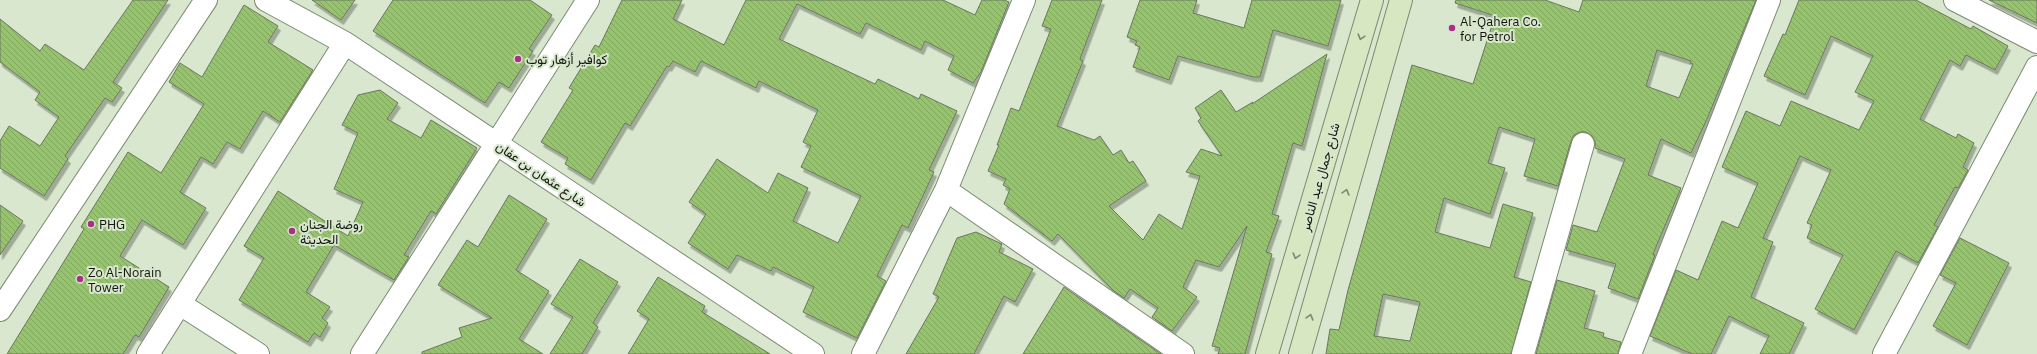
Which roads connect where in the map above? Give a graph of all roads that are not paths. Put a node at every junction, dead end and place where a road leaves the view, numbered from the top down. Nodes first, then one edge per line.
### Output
1 (206, 0) edge
2 (266, 0) edge
3 (588, 0) edge
4 (1024, 0) edge
5 (1372, 0) edge
6 (1401, 0) edge
7 (1769, 0) edge
8 (1955, 0) edge
9 (2037, 42) edge
10 (345, 43) junction
11 (2037, 67) edge
12 (495, 143) junction
13 (1583, 144) dead end
14 (946, 190) junction
15 (180, 304) junction
16 (0, 310) edge
17 (148, 354) edge
18 (258, 354) edge
19 (362, 354) edge
20 (813, 354) edge
21 (863, 354) edge
22 (1183, 354) edge
23 (1267, 354) edge
24 (1300, 354) edge
25 (1523, 354) edge
26 (1630, 354) edge
27 (1884, 354) edge

1 - 16 street
2 - 10 street, شارع عثمان بن عفان
3 - 12 street
4 - 14 street
5 -> 23 main road, شارع جمال عبد الناصر
24 -> 6 main road
7 - 26 street
8 - 9 street
10 - 12 street, شارع عثمان بن عفان
10 - 15 street
11 - 27 street
12 - 19 street
12 - 20 street, شارع عثمان بن عفان
13 - 25 street
14 - 21 street
14 - 22 street
15 - 17 street
15 - 18 street

